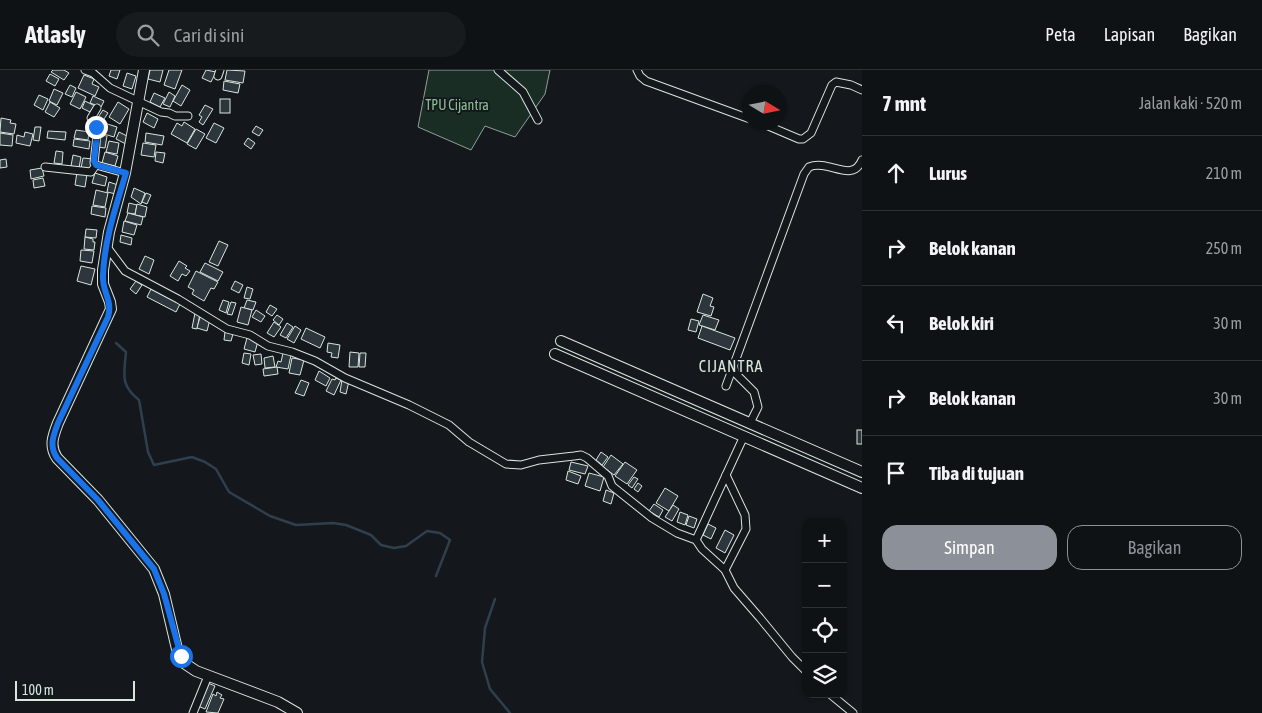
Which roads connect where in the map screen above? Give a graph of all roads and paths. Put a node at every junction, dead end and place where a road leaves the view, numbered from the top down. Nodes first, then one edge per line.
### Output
1 (85, 70) edge
2 (144, 70) edge
3 (498, 70) edge
4 (637, 70) edge
5 (862, 90) edge
6 (138, 101) junction
7 (97, 108) dead end
8 (188, 116) dead end
9 (742, 116) edge
10 (538, 120) dead end
11 (778, 130) edge
12 (862, 160) edge
13 (96, 165) junction
14 (45, 167) dead end
15 (126, 173) junction
16 (107, 247) junction
17 (561, 341) dead end
18 (555, 354) dead end
19 (733, 364) junction
20 (663, 385) junction
21 (726, 386) dead end
22 (658, 399) junction
23 (750, 423) junction
24 (744, 436) junction
25 (804, 447) junction
26 (798, 460) junction
27 (862, 472) edge
28 (726, 475) junction
29 (862, 488) edge
30 (696, 540) junction
31 (725, 570) junction
32 (802, 667) edge
33 (208, 676) junction
34 (835, 698) edge
35 (193, 713) edge
36 (297, 713) edge
37 (853, 713) edge

1 - 6 street
2 - 6 street
3 - 10 street
4 - 9 street
5 - 11 street
6 - 8 street
6 - 15 street
7 - 13 street
12 - 19 street
13 - 14 street
13 - 15 street
15 - 16 street
16 - 30 street
16 - 33 street
17 - 20 street
18 - 22 street
19 - 21 street
19 - 23 street
20 - 22 street
20 - 23 street
22 - 24 street
23 - 25 street
24 - 26 street
24 - 28 street
25 - 26 street
25 - 27 street
26 - 29 street
28 - 30 street
28 - 31 street
30 - 31 street
31 - 32 street
33 - 35 street
33 - 36 street
34 - 37 street

